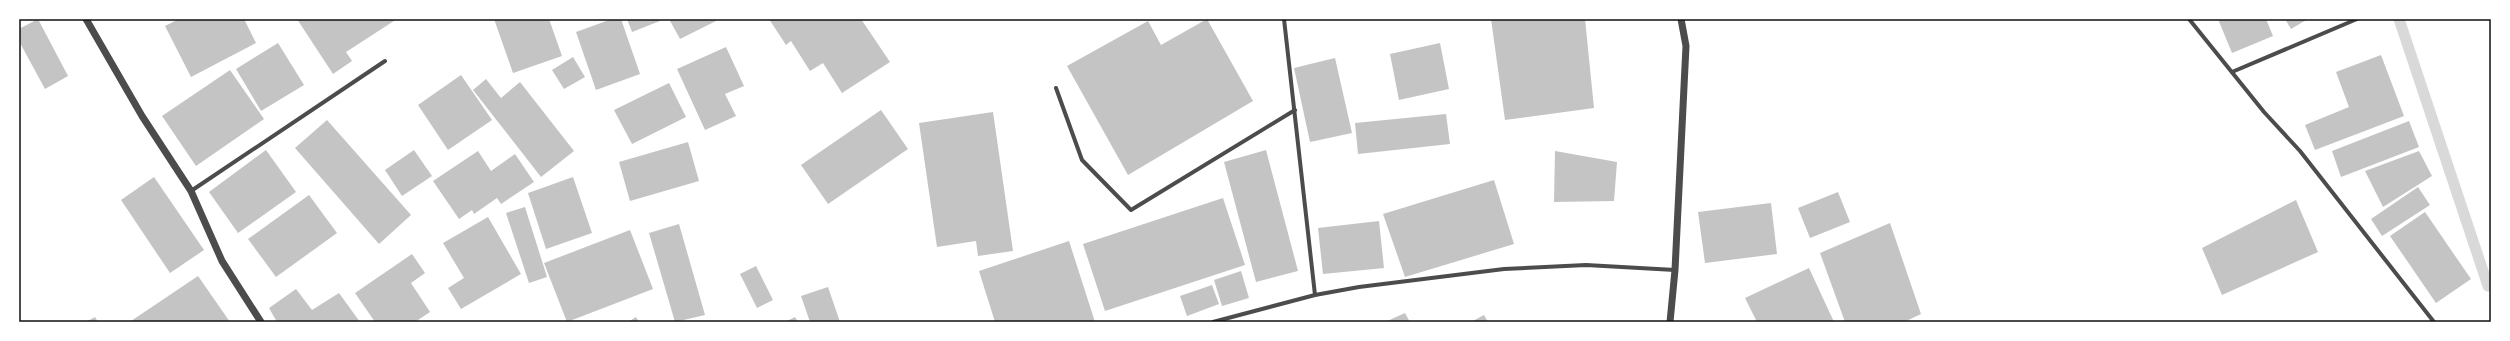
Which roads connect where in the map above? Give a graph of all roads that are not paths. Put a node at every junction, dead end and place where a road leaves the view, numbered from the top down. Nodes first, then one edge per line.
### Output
1 (86, 19) edge
2 (1284, 19) edge
3 (1681, 19) edge
4 (2189, 19) edge
5 (2357, 19) edge
6 (385, 61) dead end
7 (2232, 72) junction
8 (1056, 88) dead end
9 (1295, 110) junction
10 (191, 191) junction
11 (1676, 270) junction
12 (1315, 295) junction
13 (261, 322) edge
14 (1213, 322) edge
15 (1670, 322) edge
16 (2434, 322) edge

1 - 10 street
2 - 9 street
3 - 11 street
4 - 7 street
5 - 7 street
6 - 10 street
7 - 16 street
8 - 9 street
9 - 12 street
10 - 13 street
11 - 12 street
11 - 15 street
12 - 14 street

